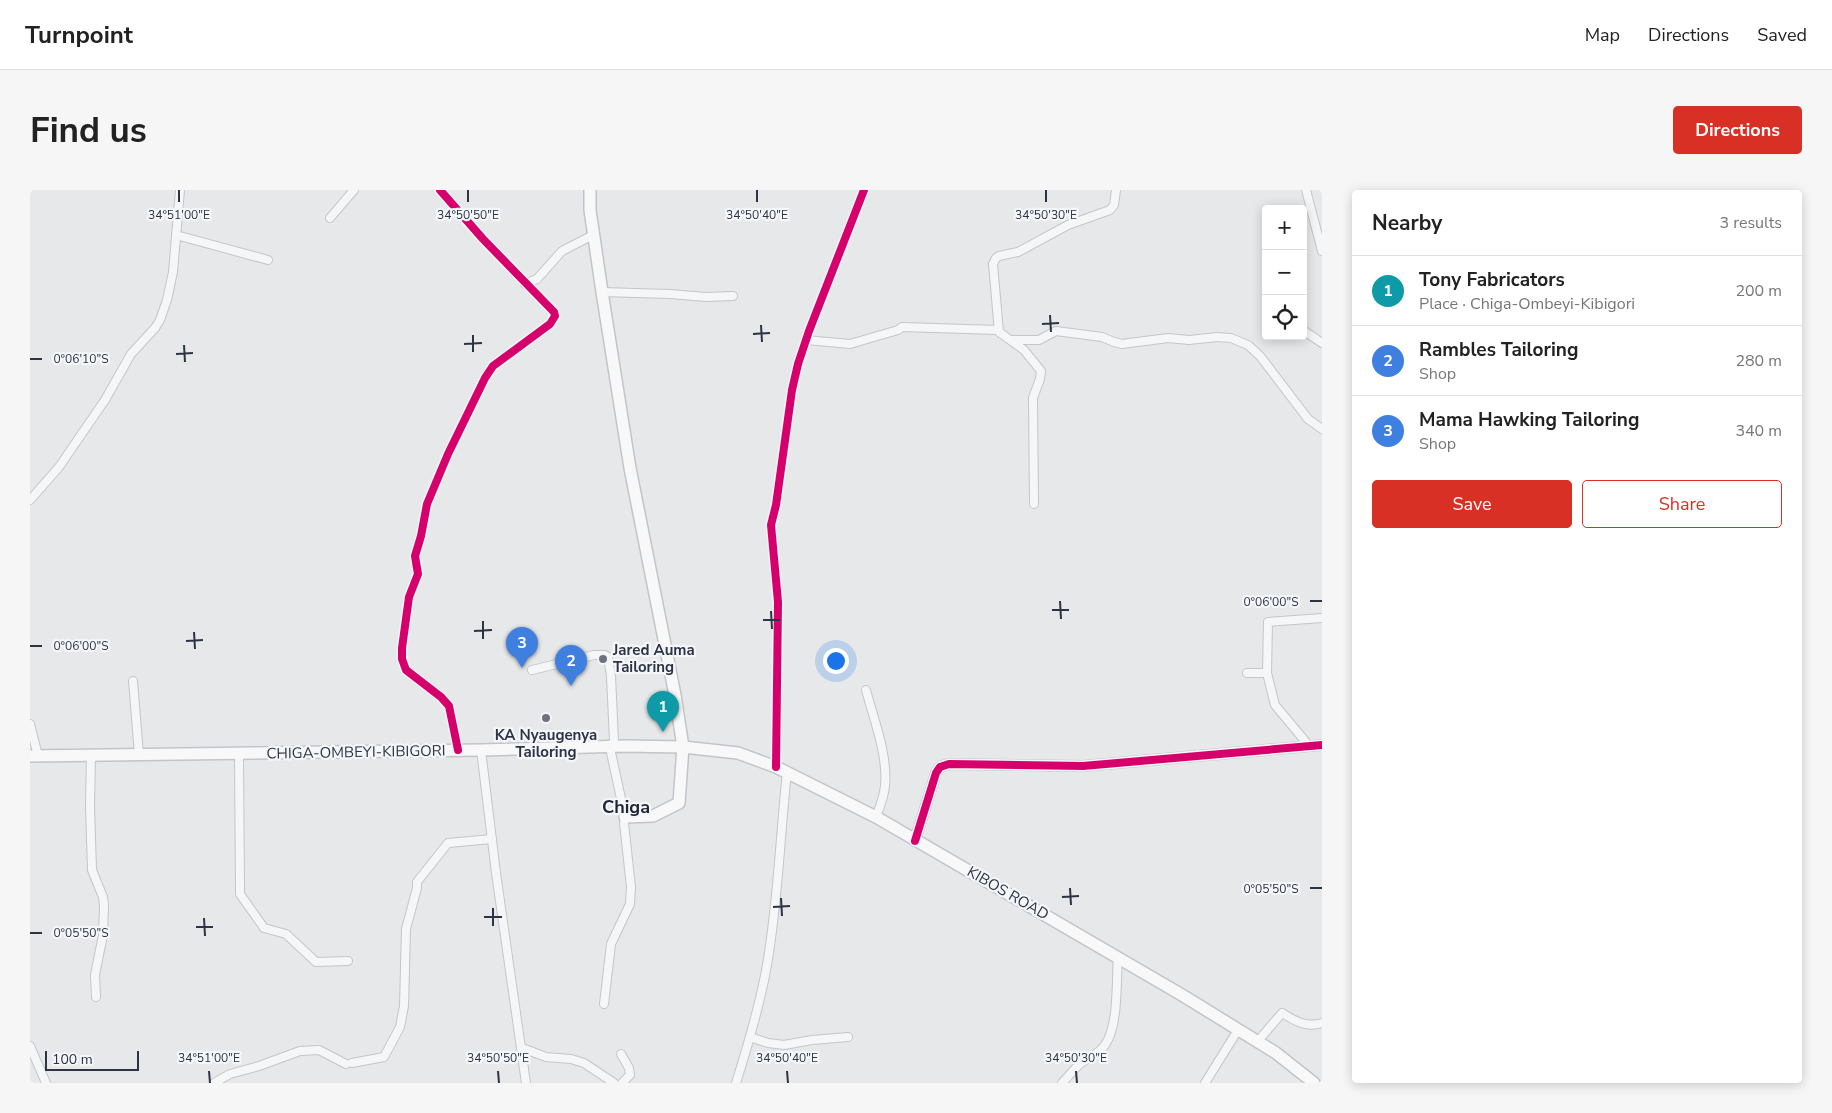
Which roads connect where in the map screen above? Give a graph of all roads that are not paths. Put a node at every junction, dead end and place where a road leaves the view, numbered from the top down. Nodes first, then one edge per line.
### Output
1 (180, 190) edge
2 (354, 190) edge
3 (440, 190) edge
4 (590, 190) edge
5 (864, 190) edge
6 (1116, 190) edge
7 (1306, 190) edge
8 (330, 218) dead end
9 (176, 235) junction
10 (593, 235) junction
11 (1321, 240) edge
12 (1322, 251) edge
13 (268, 260) dead end
14 (524, 284) junction
15 (602, 292) junction
16 (733, 296) dead end
17 (998, 330) junction
18 (1307, 333) edge
19 (806, 340) junction
20 (1012, 340) junction
21 (1322, 343) edge
22 (1322, 429) edge
23 (30, 500) edge
24 (1034, 504) dead end
25 (1322, 618) edge
26 (532, 670) dead end
27 (1247, 673) dead end
28 (1267, 673) junction
29 (133, 681) dead end
30 (866, 690) dead end
31 (30, 724) edge
32 (1322, 745) edge
33 (611, 746) junction
34 (1310, 746) junction
35 (682, 747) junction
36 (458, 750) junction
37 (481, 750) junction
38 (239, 754) junction
39 (91, 755) junction
40 (139, 755) junction
41 (34, 756) edge
42 (776, 766) junction
43 (787, 772) junction
44 (625, 817) junction
45 (876, 817) junction
46 (492, 839) junction
47 (916, 841) junction
48 (1118, 957) junction
49 (348, 960) dead end
50 (96, 997) dead end
51 (604, 1004) dead end
52 (1322, 1023) edge
53 (1238, 1030) junction
54 (750, 1037) junction
55 (848, 1037) dead end
56 (1257, 1042) junction
57 (30, 1046) edge
58 (522, 1048) junction
59 (621, 1054) dead end
60 (46, 1083) edge
61 (214, 1083) edge
62 (526, 1083) edge
63 (614, 1083) edge
64 (622, 1083) edge
65 (736, 1083) edge
66 (1062, 1083) edge
67 (1205, 1083) edge
68 (1314, 1083) edge

1 - 9 street
2 - 8 street
3 - 14 street
4 - 10 main road
5 - 19 street
6 - 17 street
7 - 11 street
9 - 13 street
9 - 23 street
10 - 14 street
10 - 15 main road
11 - 12 street
14 - 36 street
15 - 16 street
15 - 35 main road
17 - 19 street
17 - 20 street
18 - 21 street
19 - 42 street
20 - 22 street
20 - 24 street
25 - 28 street
26 - 33 street
27 - 28 street
28 - 34 street
29 - 40 street
30 - 45 street
31 - 41 street
32 - 34 street
33 - 35 main road, CHIGA-OMBEYI-KIBIGORI
33 - 37 main road, CHIGA-OMBEYI-KIBIGORI
33 - 44 street
34 - 47 street
35 - 42 main road, KIBOS ROAD
35 - 44 main road
36 - 37 main road, CHIGA-OMBEYI-KIBIGORI
36 - 38 main road, CHIGA-OMBEYI-KIBIGORI
37 - 46 street
38 - 40 main road, CHIGA-OMBEYI-KIBIGORI
38 - 49 street
39 - 40 main road, CHIGA-OMBEYI-KIBIGORI
39 - 41 main road, CHIGA-OMBEYI-KIBIGORI
39 - 50 street
42 - 43 main road, KIBOS ROAD
43 - 45 main road, KIBOS ROAD
43 - 54 street
44 - 51 street
45 - 47 main road, KIBOS ROAD
46 - 58 street
46 - 61 street
47 - 48 main road, KIBOS ROAD
48 - 53 main road, KIBOS ROAD
48 - 66 street
52 - 56 street
53 - 56 main road, KIBOS ROAD
53 - 67 street
54 - 55 street
54 - 65 street
56 - 68 main road, KIBOS ROAD
57 - 60 street
58 - 62 street
58 - 63 street
59 - 64 street

